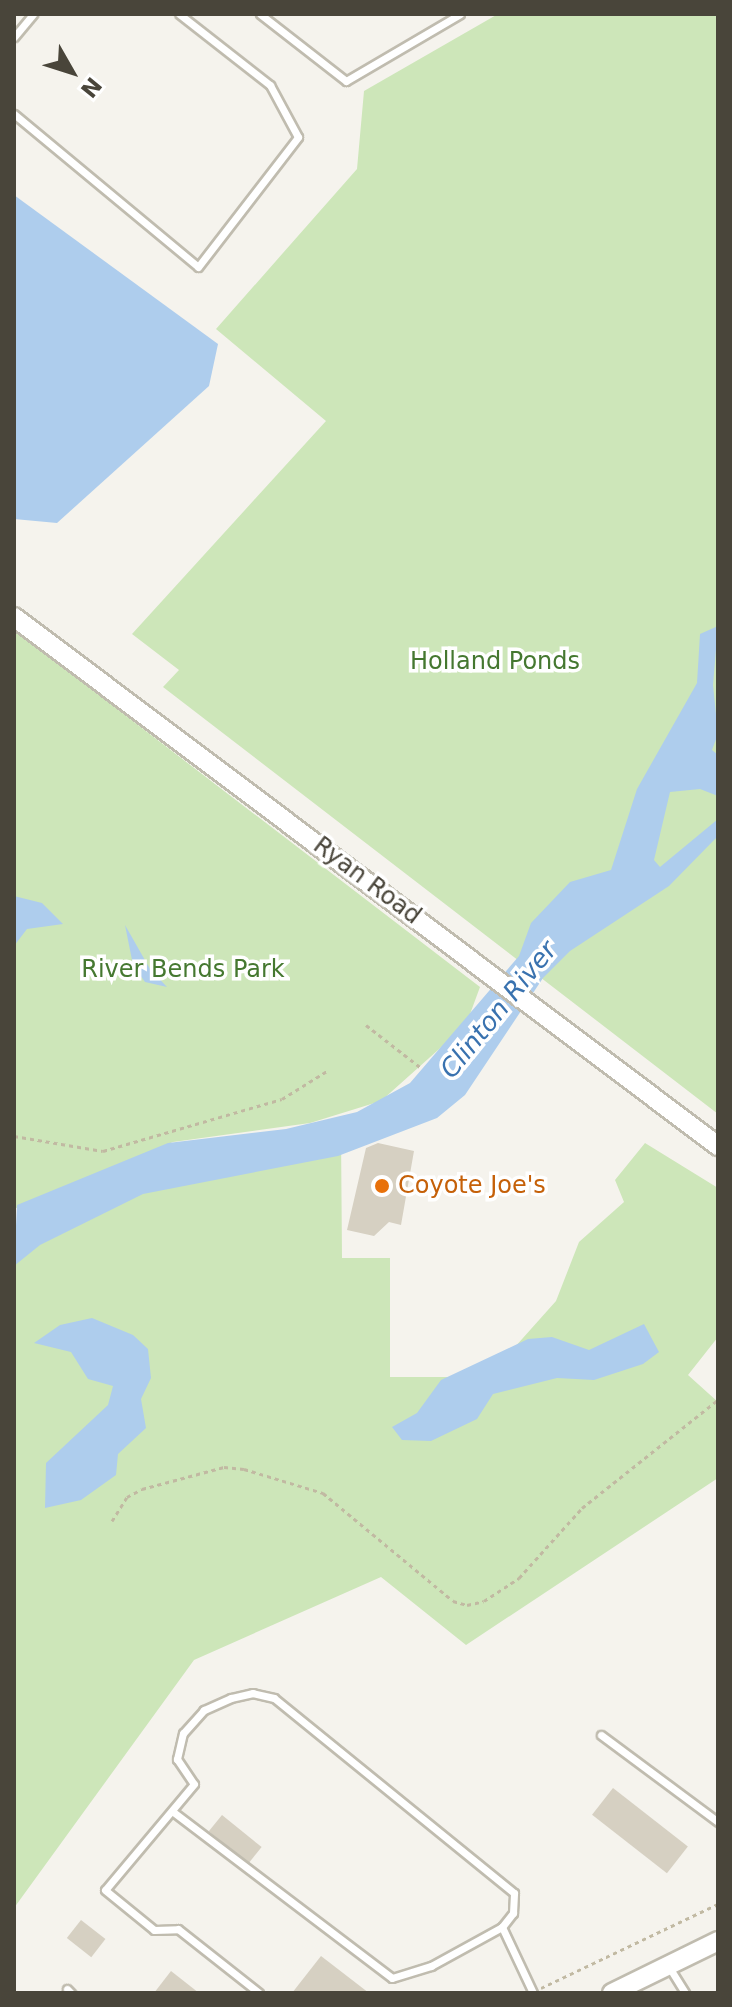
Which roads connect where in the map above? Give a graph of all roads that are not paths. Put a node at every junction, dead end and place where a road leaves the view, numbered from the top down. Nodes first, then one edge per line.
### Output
1 (33, 14) edge
2 (179, 14) edge
3 (260, 14) edge
4 (460, 14) edge
5 (14, 37) edge
6 (14, 114) edge
7 (14, 617) edge
8 (718, 1146) edge
9 (601, 1735) dead end
10 (172, 1811) junction
11 (718, 1822) edge
12 (502, 1927) junction
13 (718, 1941) edge
14 (668, 1965) junction
15 (533, 1992) edge
16 (259, 1993) edge
17 (612, 1993) edge
18 (685, 1993) edge

1 - 5 lane
2 - 6 lane
3 - 4 lane
7 - 8 street, Ryan Road
9 - 11 lane
10 - 12 lane
10 - 12 lane
10 - 16 lane
12 - 15 lane
13 - 14 street
14 - 17 street
14 - 18 lane

